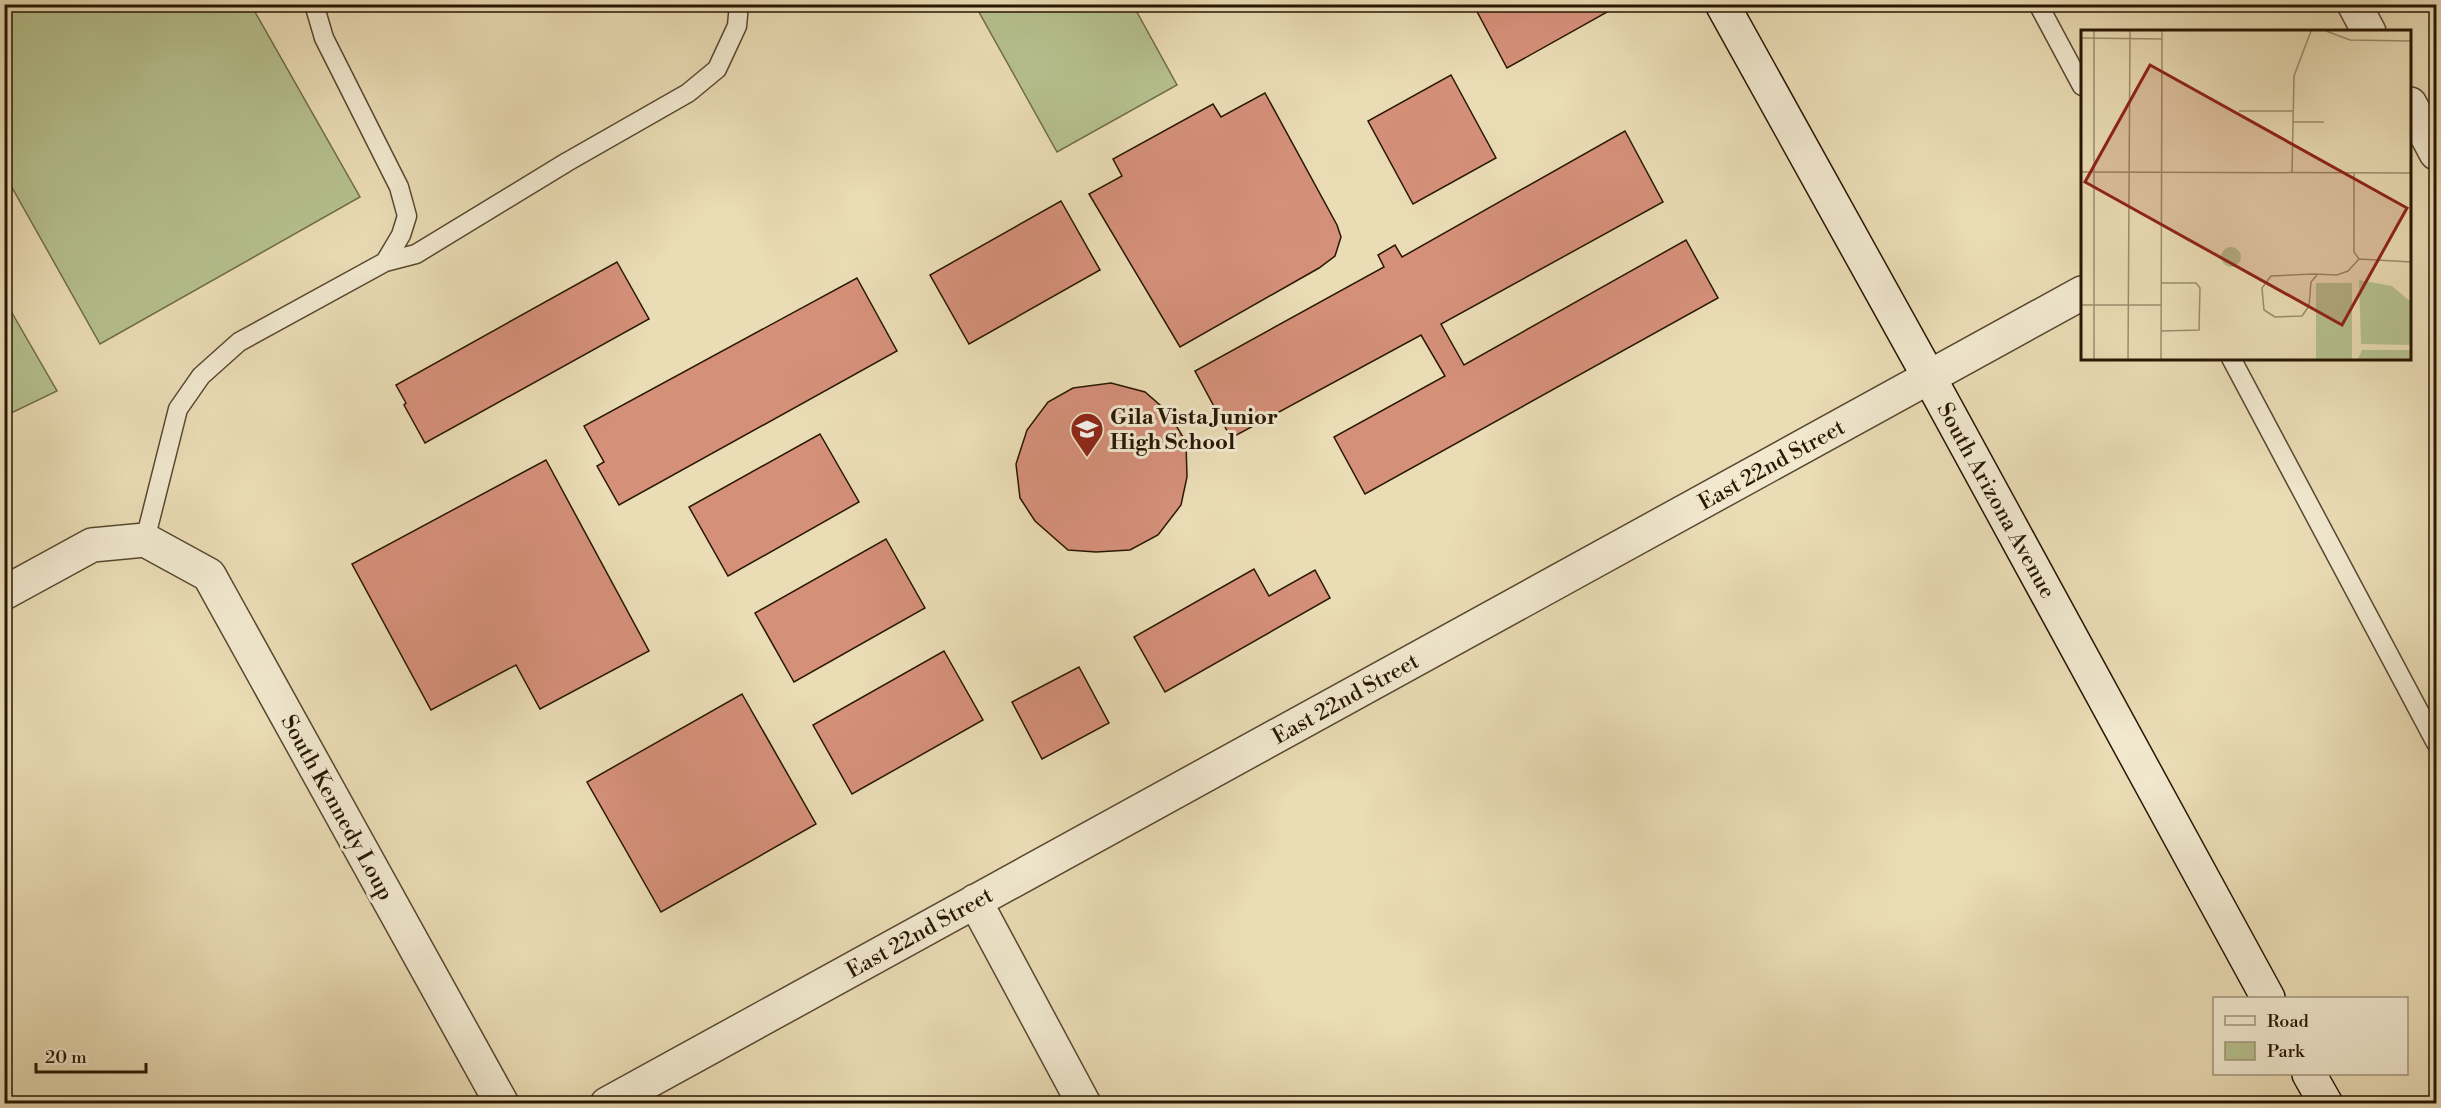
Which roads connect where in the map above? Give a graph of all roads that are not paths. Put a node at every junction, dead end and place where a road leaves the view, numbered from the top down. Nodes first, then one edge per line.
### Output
1 (314, 4) edge
2 (739, 4) edge
3 (1722, 4) edge
4 (2038, 4) edge
5 (2354, 4) edge
6 (2368, 30) edge
7 (2081, 84) edge
8 (2417, 106) edge
9 (2436, 153) edge
10 (386, 262) junction
11 (2081, 294) edge
12 (2232, 360) edge
13 (1929, 377) junction
14 (145, 540) junction
15 (4, 593) edge
16 (2436, 743) edge
17 (975, 901) junction
18 (2267, 997) edge
19 (2310, 1075) edge
20 (502, 1104) edge
21 (607, 1104) edge
22 (1084, 1104) edge
23 (2326, 1104) edge

1 - 10 lane
2 - 10 lane
3 - 13 street, South Arizona Avenue
4 - 7 lane
5 - 6 street
8 - 9 street
10 - 14 lane
11 - 13 street, East 22nd Street
12 - 16 lane
13 - 17 street, East 22nd Street
13 - 18 street, South Arizona Avenue
14 - 15 street
14 - 20 street, South Kennedy Loup
17 - 21 street, East 22nd Street
17 - 22 street
19 - 23 street

